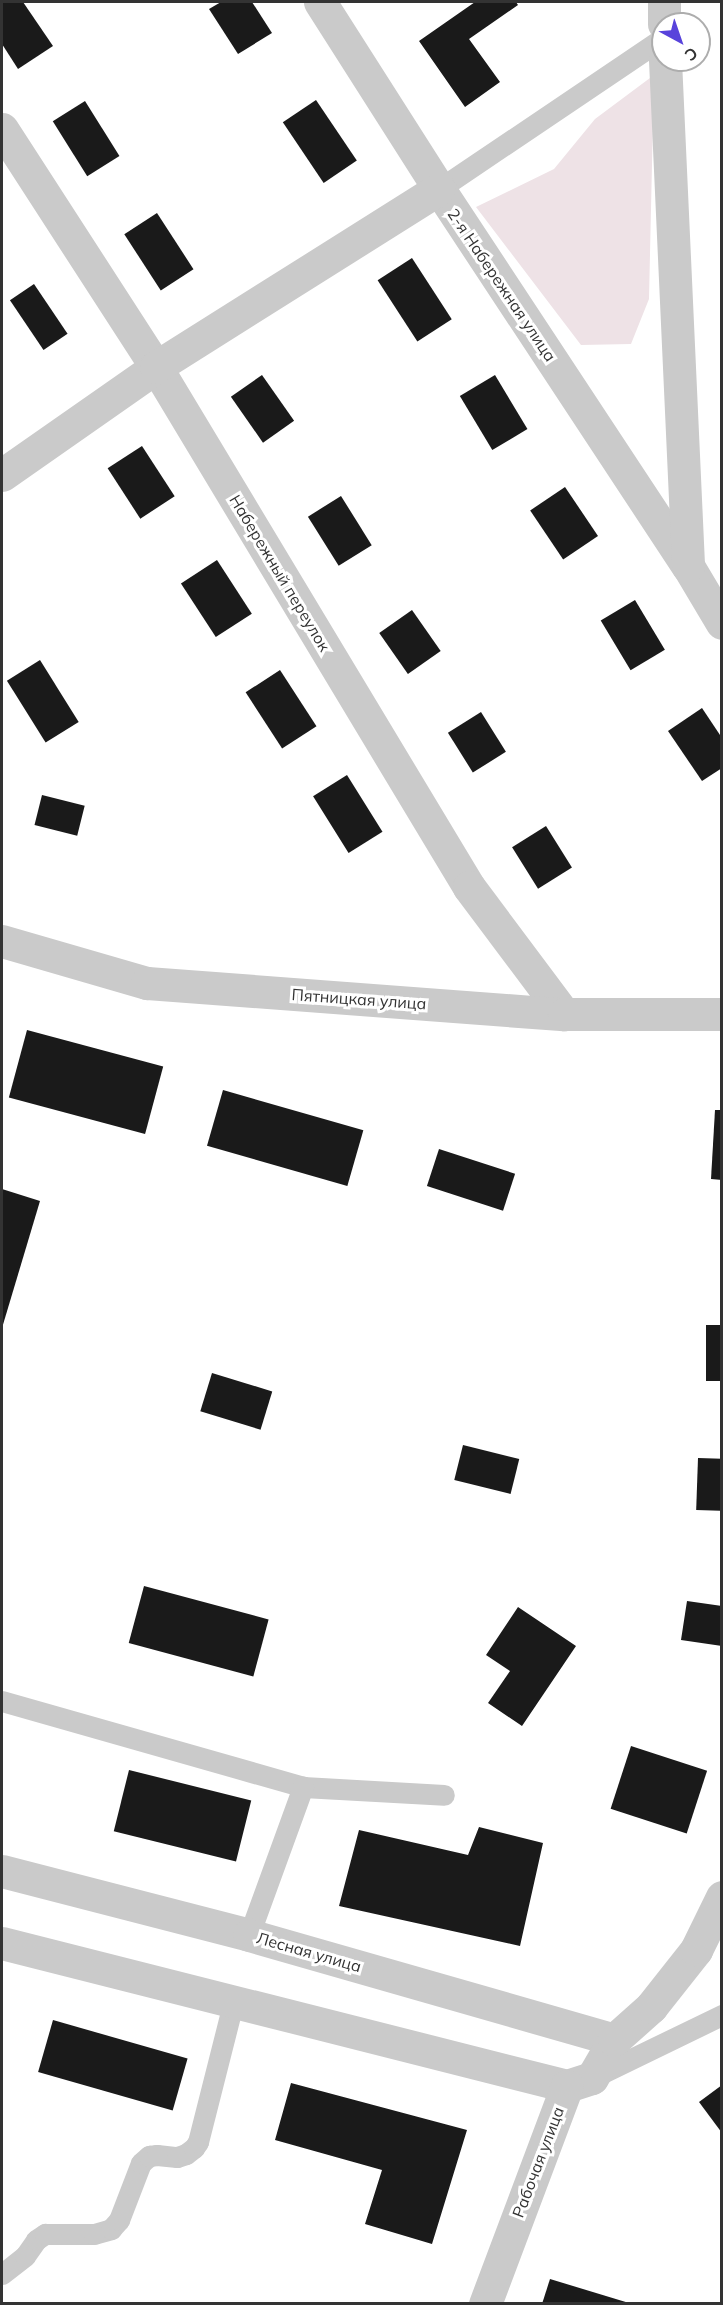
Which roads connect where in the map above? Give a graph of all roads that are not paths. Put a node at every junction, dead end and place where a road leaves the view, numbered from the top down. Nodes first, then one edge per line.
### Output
1 (320, 2) edge
2 (651, 47) edge
3 (666, 72) edge
4 (2, 129) edge
5 (439, 189) junction
6 (156, 367) junction
7 (2, 475) edge
8 (688, 566) junction
9 (722, 623) edge
10 (2, 940) edge
11 (564, 1014) junction
12 (722, 1014) edge
13 (2, 1701) edge
14 (303, 1787) junction
15 (444, 1795) dead end
16 (2, 1871) edge
17 (722, 1897) edge
18 (249, 1935) junction
19 (2, 1943) edge
20 (233, 2004) junction
21 (722, 2015) edge
22 (614, 2040) junction
23 (579, 2082) junction
24 (2, 2274) edge
25 (485, 2304) edge

1 - 5 street, 2-я Набережная улица
2 - 5 lane
3 - 8 street, 2-я Набережная улица
4 - 6 street, Набережный переулок
5 - 6 street
5 - 8 street, 2-я Набережная улица
6 - 7 street
6 - 11 street, Набережный переулок
8 - 9 street, 2-я Набережная улица
10 - 11 street, Пятницкая улица
11 - 12 street, Пятницкая улица
13 - 14 lane
14 - 15 lane
14 - 18 lane
16 - 18 street, Лесная улица
17 - 22 street
18 - 22 street, Лесная улица
19 - 20 street
20 - 23 street
20 - 24 lane
21 - 23 lane
22 - 23 street, Рабочая улица
23 - 25 street, Рабочая улица

